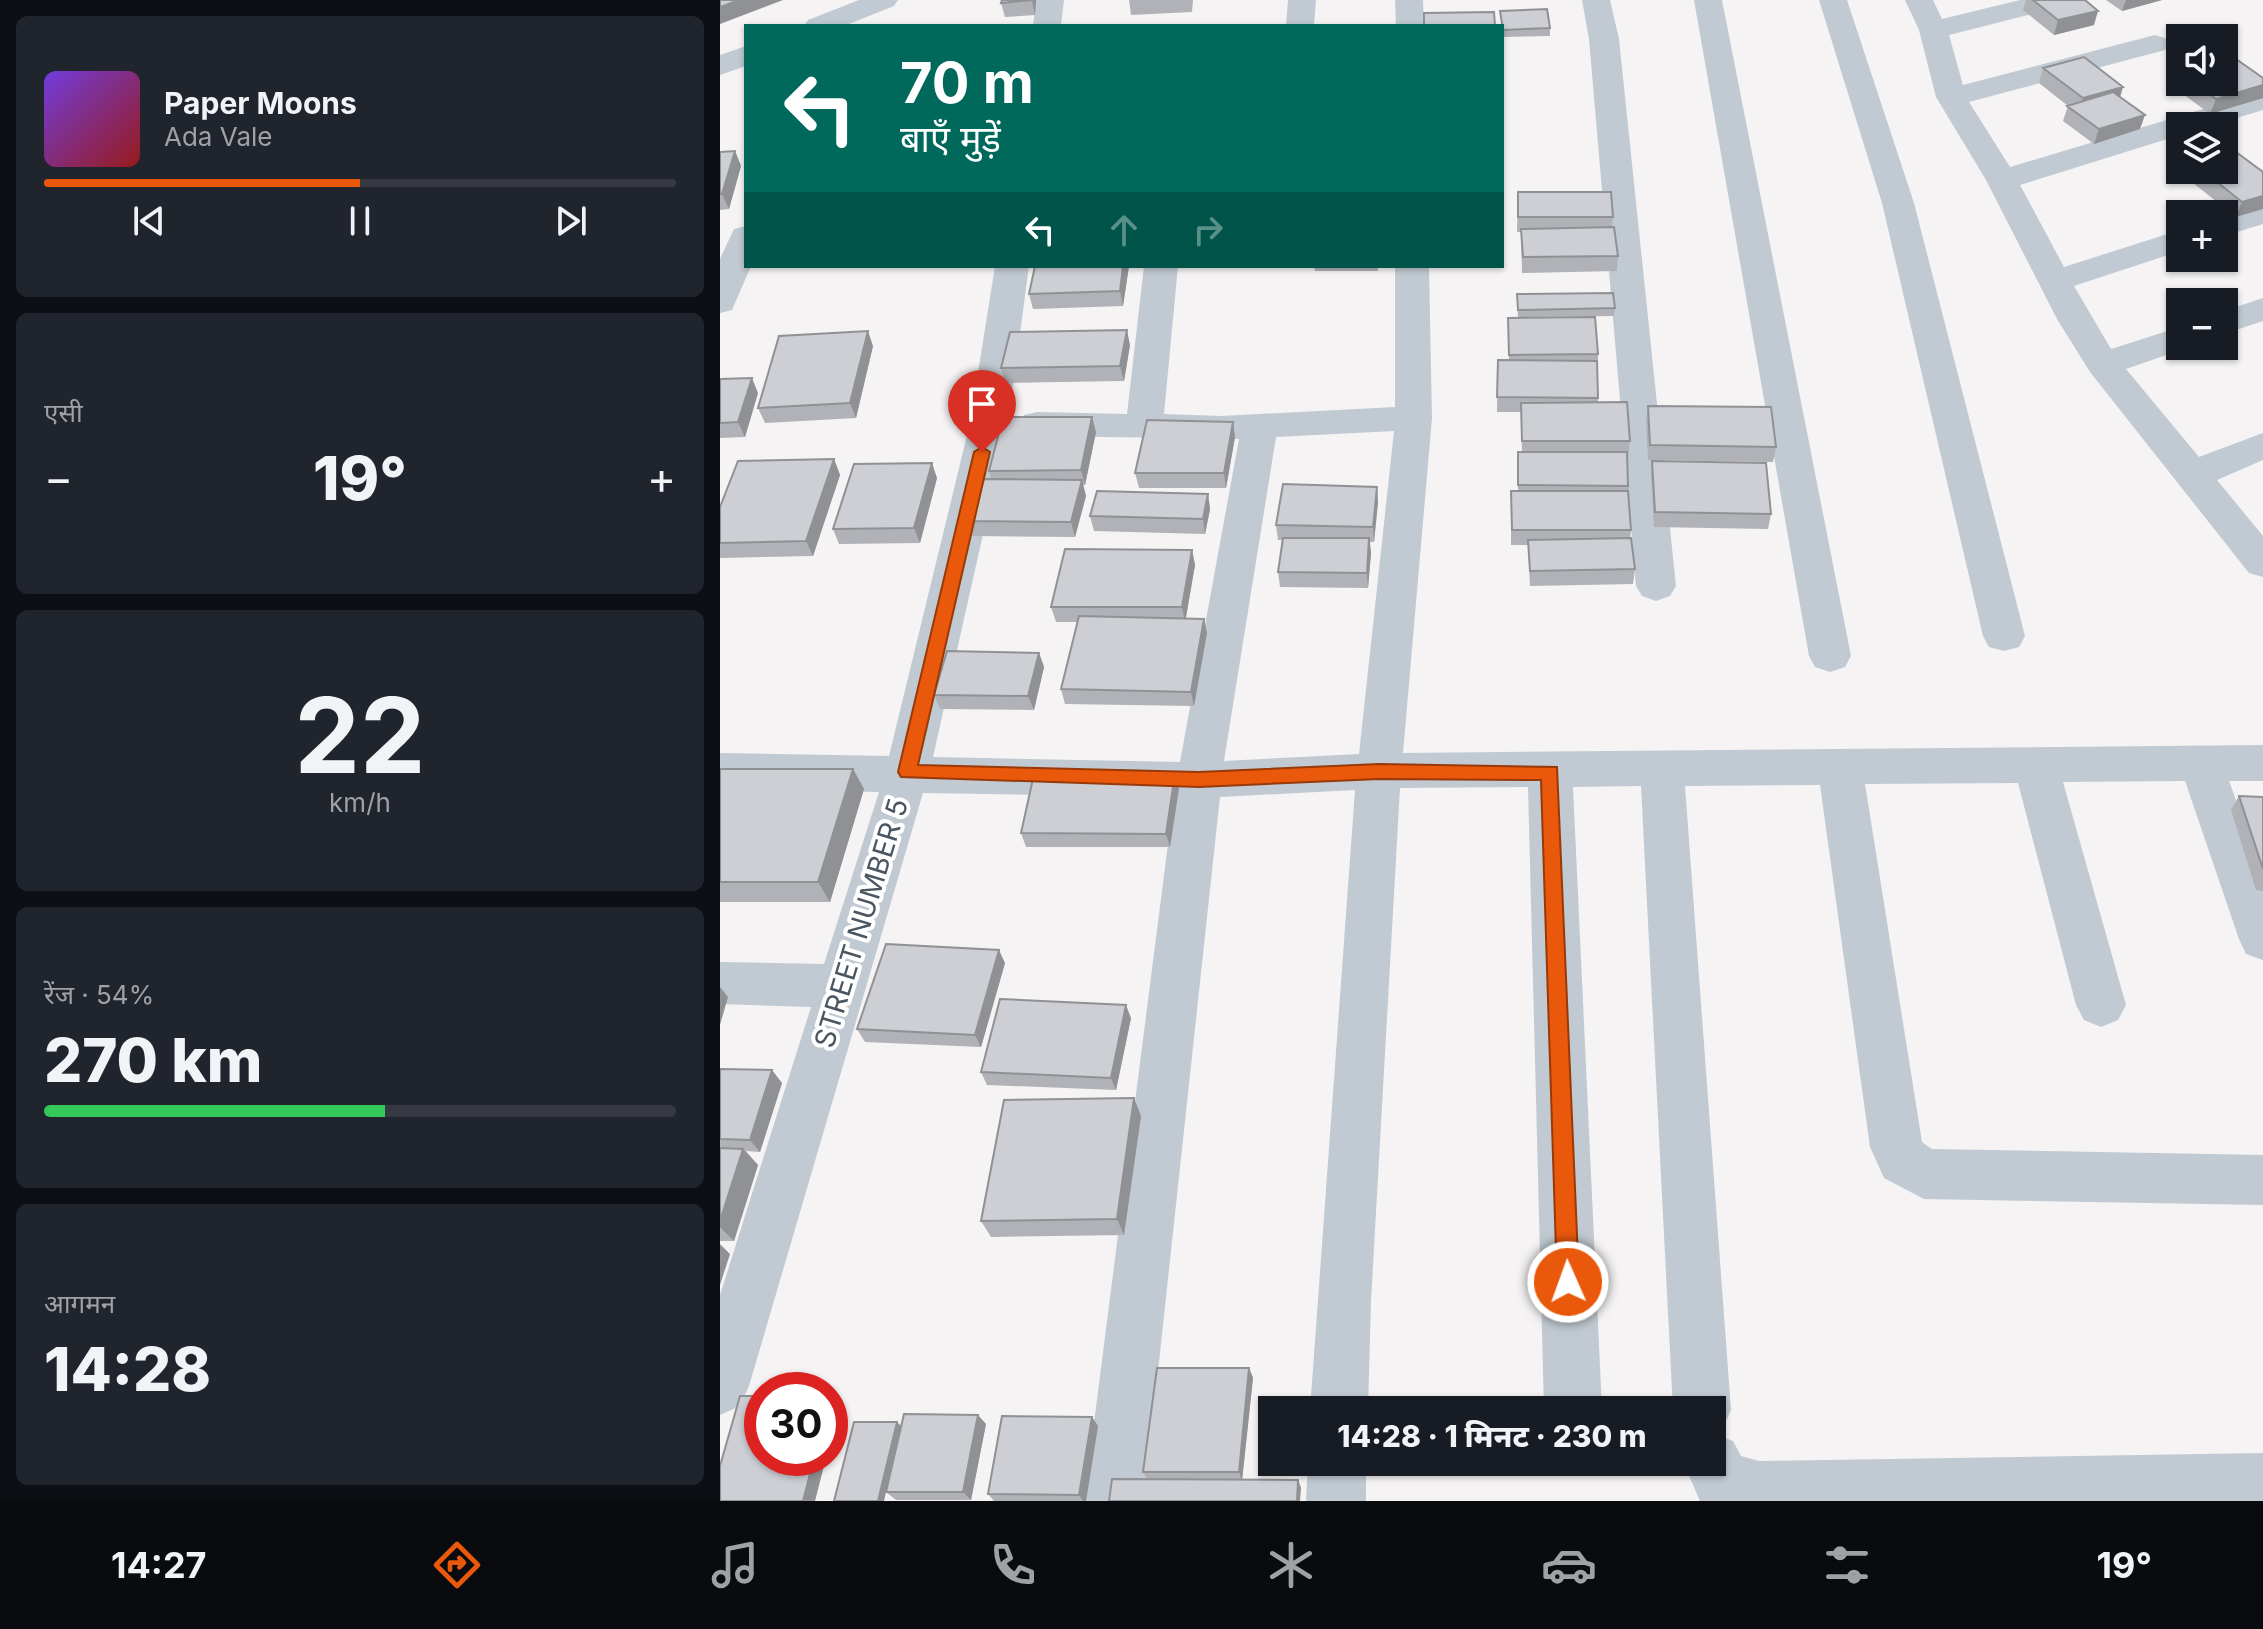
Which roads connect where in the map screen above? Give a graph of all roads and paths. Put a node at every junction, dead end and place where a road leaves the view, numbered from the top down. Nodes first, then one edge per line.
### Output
1 (884, 0) edge
2 (1050, 0) edge
3 (1302, 0) edge
4 (1409, 0) edge
5 (1596, 0) edge
6 (1708, 0) edge
7 (1833, 0) edge
8 (2054, 0) edge
9 (1926, 15) edge
10 (823, 24) edge
11 (1047, 24) edge
12 (1300, 24) edge
13 (1410, 24) edge
14 (2155, 44) dead end
15 (744, 56) edge
16 (720, 66) edge
17 (1951, 97) junction
18 (2263, 100) edge
19 (2002, 180) junction
20 (2263, 213) edge
21 (2238, 221) edge
22 (744, 241) edge
23 (2166, 245) edge
24 (1012, 268) edge
25 (1161, 268) edge
26 (1412, 268) edge
27 (2053, 282) junction
28 (720, 302) edge
29 (2263, 309) edge
30 (2238, 318) edge
31 (2166, 343) edge
32 (2103, 364) junction
33 (1414, 418) junction
34 (989, 423) junction
35 (1260, 424) junction
36 (1144, 427) junction
37 (2263, 446) edge
38 (2194, 476) junction
39 (2263, 563) edge
40 (1656, 586) dead end
41 (2004, 636) dead end
42 (1830, 656) dead end
43 (2035, 763) junction
44 (2263, 763) edge
45 (2201, 764) junction
46 (1840, 768) junction
47 (720, 771) edge
48 (1379, 771) junction
49 (1662, 771) junction
50 (907, 772) junction
51 (1550, 772) junction
52 (1199, 780) junction
53 (2263, 939) edge
54 (720, 983) edge
55 (842, 986) junction
56 (2101, 1005) dead end
57 (2263, 1180) edge
58 (720, 1386) edge
59 (1340, 1396) edge
60 (1572, 1396) edge
61 (1701, 1396) edge
62 (1337, 1476) edge
63 (1719, 1476) edge
64 (2263, 1483) edge
65 (1114, 1501) edge
66 (1336, 1501) edge

1 - 10 street
2 - 11 street
3 - 12 street
4 - 13 street
5 - 40 street
6 - 42 street
7 - 41 street
8 - 9 street
9 - 17 street
14 - 17 street
15 - 16 street
17 - 19 street
18 - 19 street
19 - 27 street
20 - 21 street
22 - 28 street
23 - 27 street
24 - 34 street, STREET NUMBER 5
25 - 36 street
26 - 33 street
27 - 32 street
29 - 30 street
31 - 32 street
32 - 38 street
33 - 35 street
33 - 48 street
34 - 36 street
34 - 50 street, STREET NUMBER 5
35 - 36 street
35 - 52 street
37 - 38 street
38 - 39 street
43 - 45 street
43 - 46 street
43 - 56 street
44 - 45 street
45 - 53 street
46 - 49 street
46 - 57 street
47 - 50 street
48 - 51 street
48 - 52 street
48 - 59 street
49 - 51 street
49 - 61 street
50 - 52 street
50 - 55 street, STREET NUMBER 5
51 - 60 street
52 - 65 street
54 - 55 street
55 - 58 street, STREET NUMBER 5
62 - 66 street
63 - 64 street

